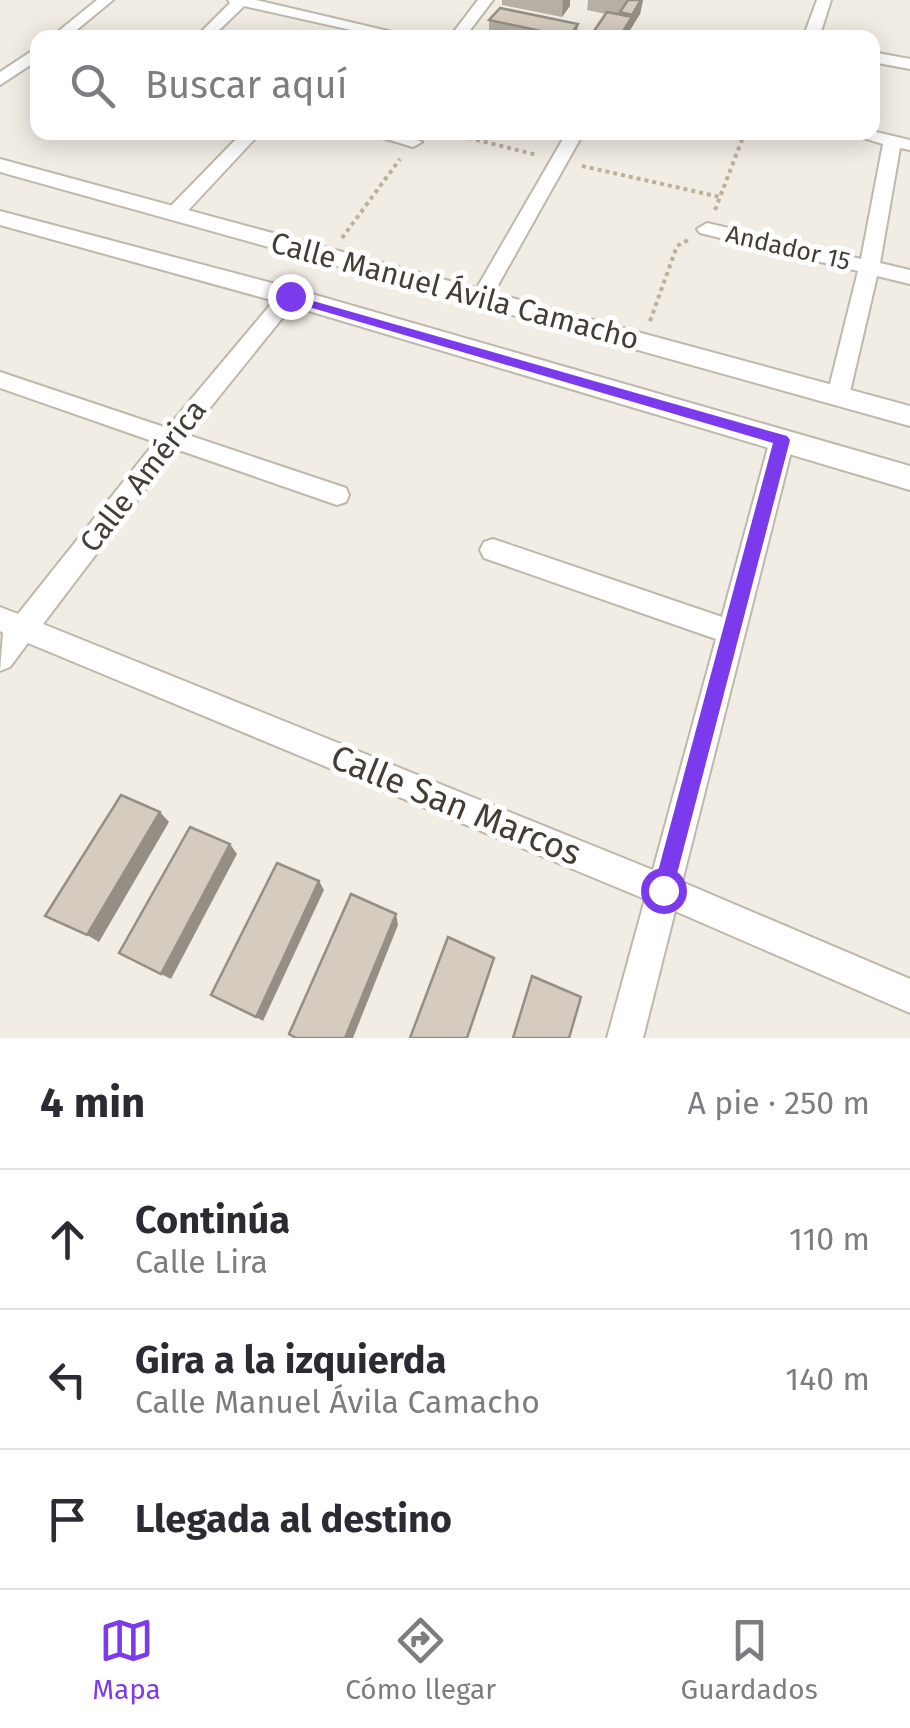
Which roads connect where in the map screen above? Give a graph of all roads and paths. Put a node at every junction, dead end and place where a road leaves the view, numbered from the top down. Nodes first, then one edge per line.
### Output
1 (106, 0) edge
2 (486, 0) edge
3 (824, 0) edge
4 (238, 1) edge
5 (67, 30) edge
6 (210, 30) edge
7 (345, 30) edge
8 (462, 30) edge
9 (814, 30) edge
10 (30, 58) edge
11 (880, 58) edge
12 (910, 64) edge
13 (0, 80) edge
14 (245, 140) edge
15 (405, 140) edge
16 (476, 140) edge
17 (572, 140) edge
18 (742, 140) edge
19 (413, 142) joint
20 (901, 143) edge
21 (561, 161) junction
22 (0, 165) edge
23 (720, 198) junction
24 (174, 214) junction
25 (2, 221) edge
26 (708, 229) junction
27 (329, 256) junction
28 (869, 266) junction
29 (910, 277) edge
30 (290, 296) junction
31 (481, 298) junction
32 (642, 342) junction
33 (0, 380) edge
34 (838, 396) junction
35 (910, 416) edge
36 (170, 440) junction
37 (782, 440) junction
38 (910, 478) edge
39 (337, 495) dead end
40 (493, 550) dead end
41 (12, 624) edge
42 (731, 632) junction
43 (0, 658) edge
44 (663, 890) junction
45 (910, 996) edge
46 (625, 1038) edge

1 - 5 street
2 - 8 street
3 - 9 street
4 - 6 street
4 - 7 street
10 - 13 street
11 - 12 street
14 - 24 street
15 - 19 street
16 - 21 path
17 - 21 street
18 - 23 path
19 - 27 path
20 - 28 street
21 - 23 path
21 - 31 street
22 - 24 street, Calle Manuel Ávila Camacho
23 - 26 path
24 - 27 street, Calle Manuel Ávila Camacho
25 - 30 street, Calle Manuel Ávila Camacho
26 - 28 street, Andador 15
26 - 32 path
27 - 31 street, Calle Manuel Ávila Camacho
28 - 29 street, Andador 15
28 - 34 street
30 - 36 street, Calle América
30 - 37 street, Calle Manuel Ávila Camacho
31 - 32 street, Calle Manuel Ávila Camacho
32 - 34 street, Calle Manuel Ávila Camacho
33 - 36 street
34 - 35 street, Calle Manuel Ávila Camacho
36 - 39 street
36 - 41 street, Calle América
37 - 38 street, Calle Manuel Ávila Camacho
37 - 42 street
40 - 42 street
41 - 43 street, Calle América
41 - 44 street, Calle San Marcos
42 - 44 street
44 - 45 street, Calle San Marcos
44 - 46 street

